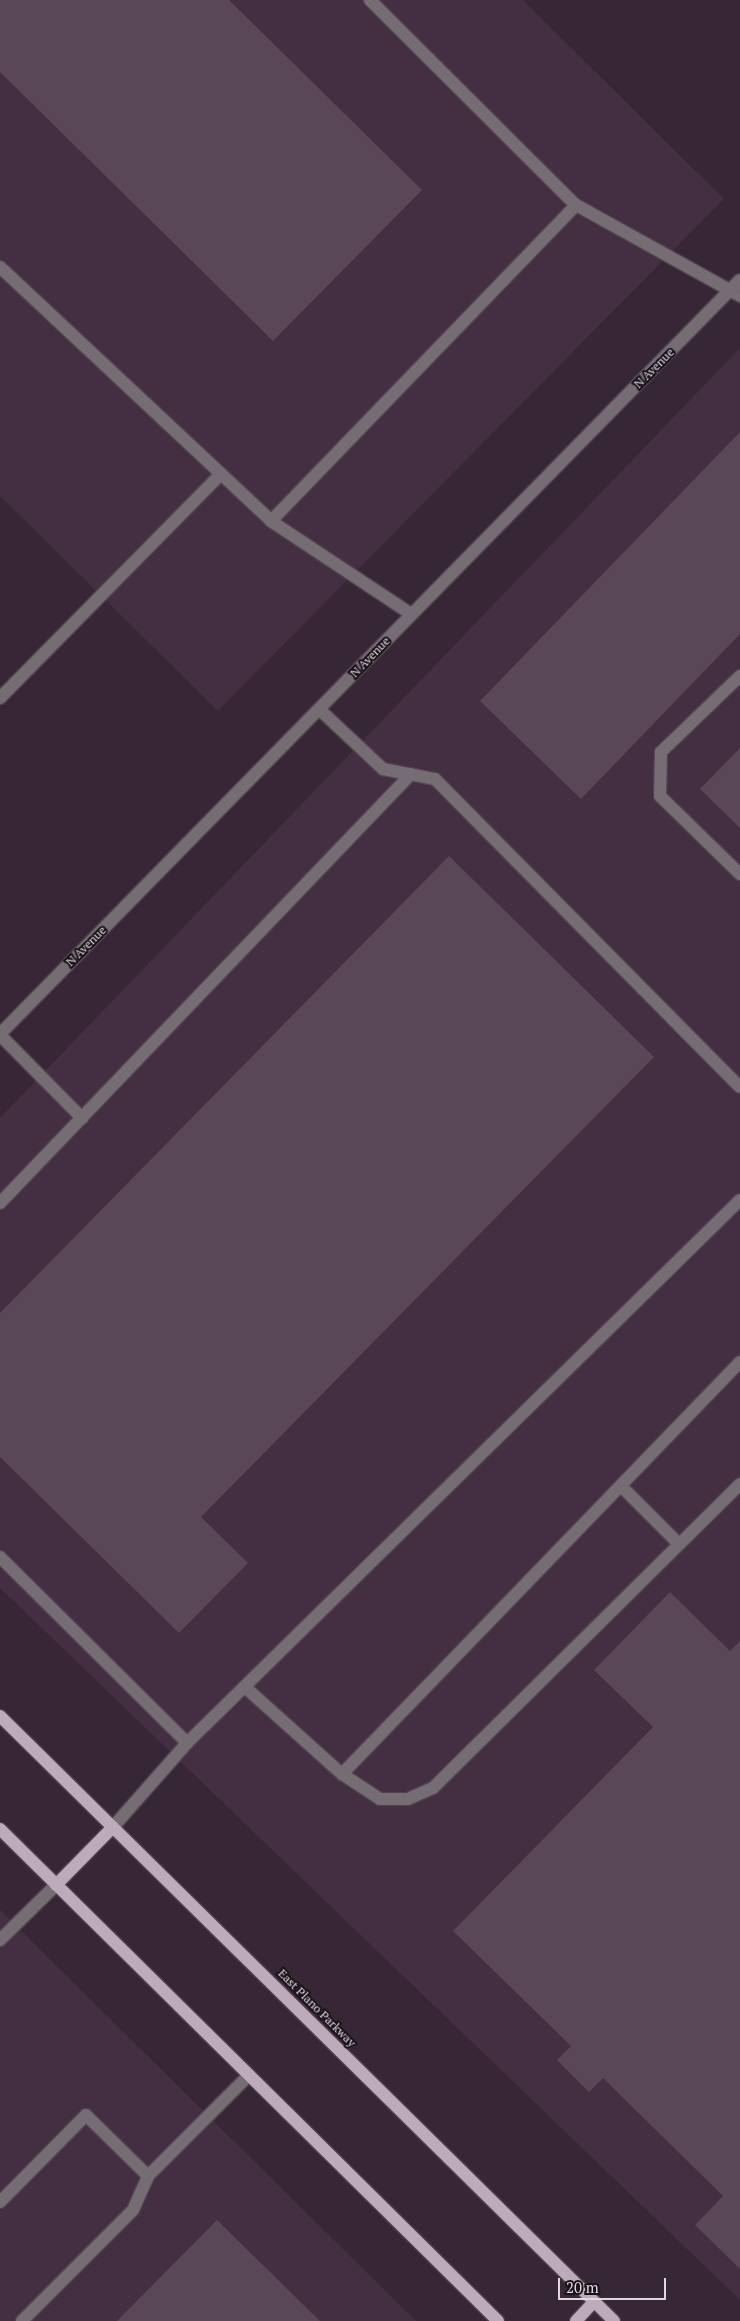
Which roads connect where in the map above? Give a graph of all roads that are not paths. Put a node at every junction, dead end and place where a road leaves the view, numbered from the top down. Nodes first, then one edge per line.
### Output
1 (370, 0) edge
2 (576, 205) junction
3 (0, 266) edge
4 (737, 288) edge
5 (221, 474) junction
6 (271, 522) junction
7 (411, 614) junction
8 (740, 676) edge
9 (0, 698) edge
10 (319, 709) junction
11 (412, 774) junction
12 (740, 874) edge
13 (0, 1034) edge
14 (740, 1087) edge
15 (82, 1118) junction
16 (740, 1200) edge
17 (0, 1203) edge
18 (740, 1362) edge
19 (740, 1484) edge
20 (621, 1486) junction
21 (679, 1544) junction
22 (0, 1557) edge
23 (246, 1688) junction
24 (0, 1716) edge
25 (187, 1743) junction
26 (342, 1774) junction
27 (114, 1827) junction
28 (0, 1829) edge
29 (56, 1885) junction
30 (0, 1940) edge
31 (249, 2075) junction
32 (148, 2176) junction
33 (0, 2202) edge
34 (594, 2302) junction
35 (22, 2321) edge
36 (498, 2321) edge
37 (576, 2321) edge
38 (614, 2321) edge

1 - 2 street
2 - 4 street
2 - 6 street
3 - 5 street
4 - 7 street, N Avenue
5 - 6 street
5 - 9 street
6 - 7 street
7 - 10 street, N Avenue
8 - 12 street
10 - 11 street
10 - 13 street, N Avenue
11 - 14 street
11 - 15 street
13 - 15 street
15 - 17 street
16 - 23 street
18 - 20 street
19 - 21 street
20 - 21 street
20 - 26 street
21 - 26 street
22 - 25 street
23 - 25 street
23 - 26 street
24 - 27 main road, East Plano Parkway
25 - 27 street
27 - 29 main road
27 - 34 main road, East Plano Parkway
28 - 29 main road
29 - 30 street
29 - 31 main road
31 - 32 street
31 - 36 main road
32 - 33 street
32 - 35 street
34 - 37 main road
34 - 38 main road, East Plano Parkway

